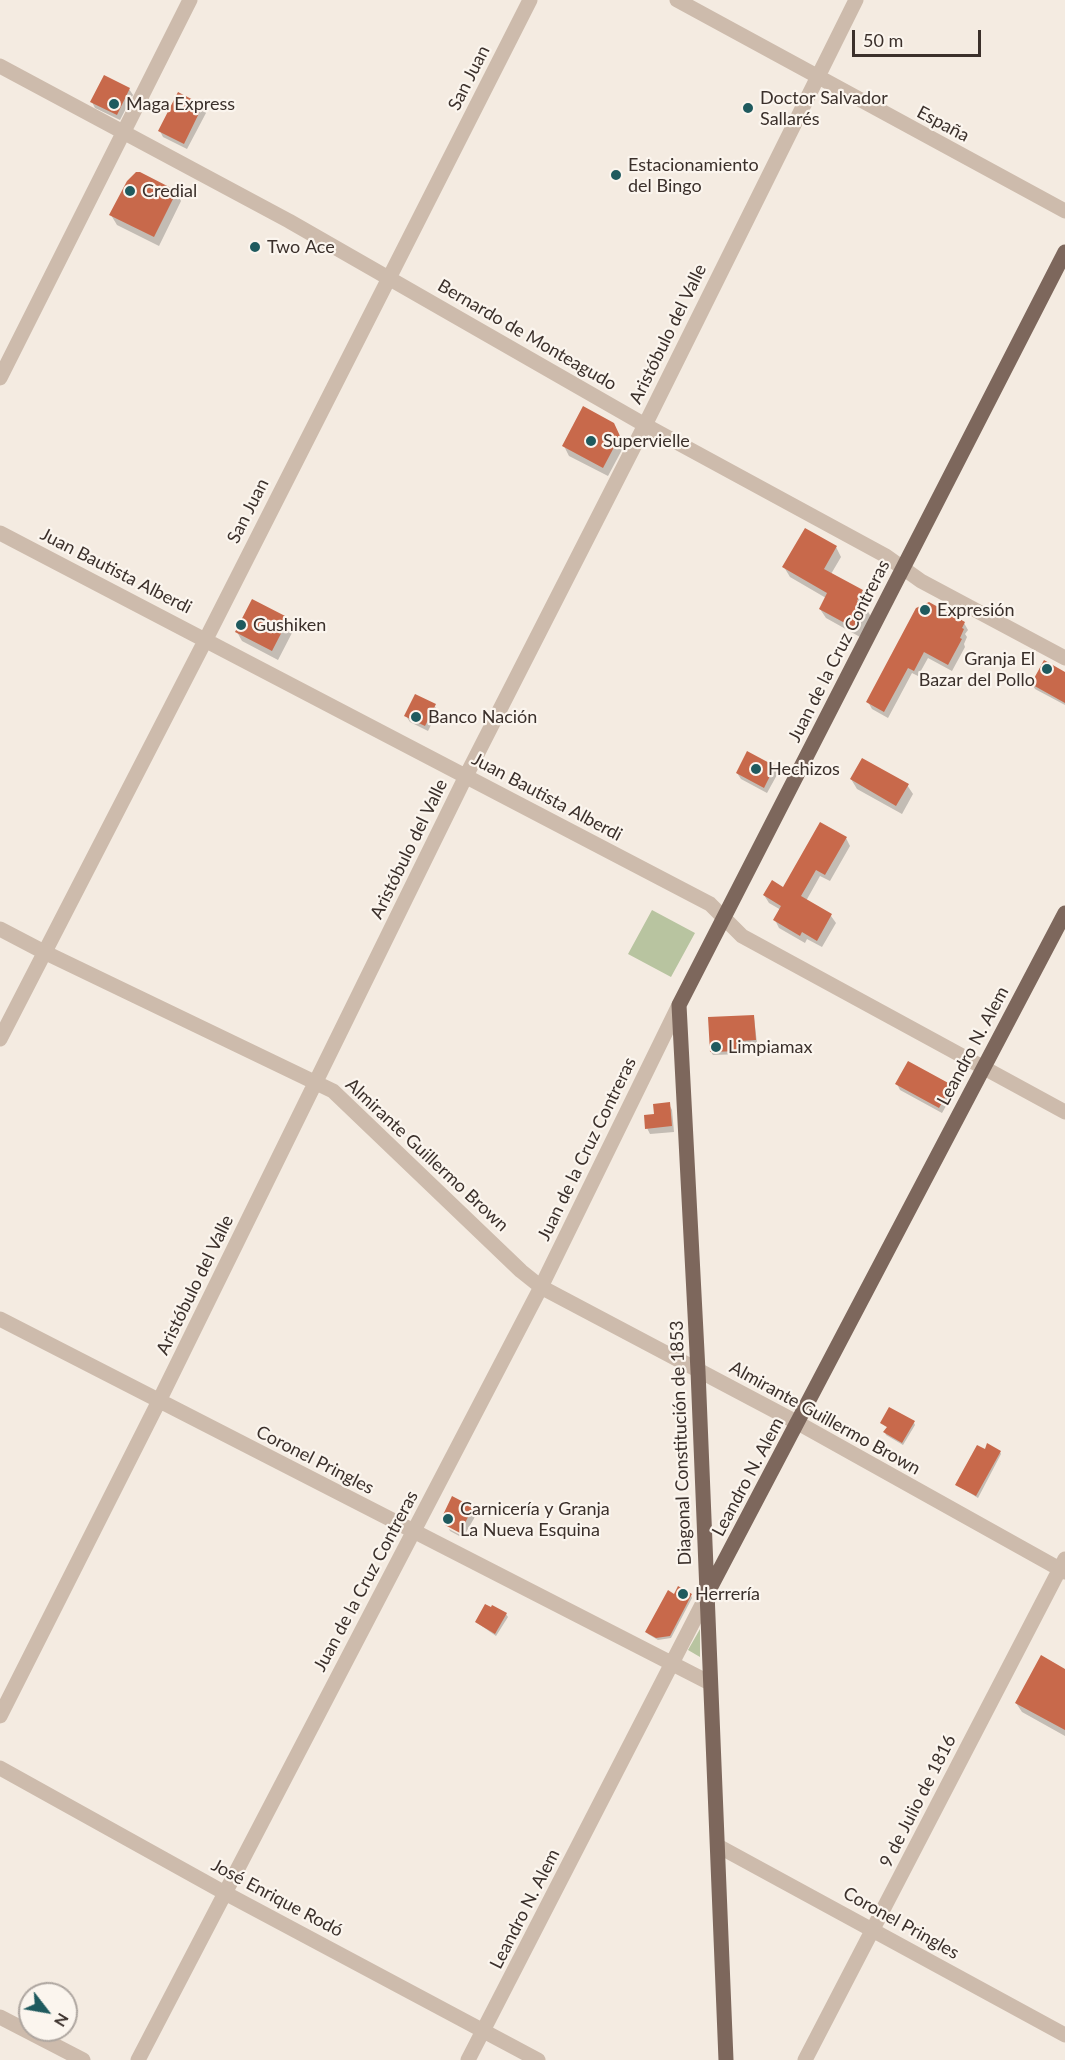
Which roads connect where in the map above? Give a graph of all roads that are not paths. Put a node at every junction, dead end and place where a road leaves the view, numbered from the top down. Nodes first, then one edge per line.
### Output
1 (190, 0) edge
2 (530, 0) edge
3 (677, 0) edge
4 (856, 0) edge
5 (0, 66) edge
6 (817, 77) junction
7 (124, 131) junction
8 (1065, 211) edge
9 (1065, 252) edge
10 (388, 279) junction
11 (0, 378) edge
12 (645, 425) junction
13 (0, 533) edge
14 (903, 568) junction
15 (206, 639) junction
16 (1065, 658) edge
17 (466, 776) junction
18 (1065, 913) edge
19 (723, 917) junction
20 (0, 929) edge
21 (44, 952) junction
22 (679, 1005) junction
23 (0, 1039) edge
24 (984, 1067) junction
25 (316, 1082) junction
26 (1065, 1112) edge
27 (541, 1287) junction
28 (0, 1319) edge
29 (698, 1371) junction
30 (159, 1401) junction
31 (798, 1424) junction
32 (413, 1532) junction
33 (1063, 1567) edge
34 (706, 1597) junction
35 (672, 1663) junction
36 (710, 1683) junction
37 (0, 1716) edge
38 (0, 1768) edge
39 (718, 1846) junction
40 (225, 1893) junction
41 (873, 1930) junction
42 (0, 2017) edge
43 (484, 2031) junction
44 (1065, 2035) edge
45 (83, 2060) edge
46 (138, 2060) edge
47 (468, 2060) edge
48 (538, 2060) edge
49 (726, 2060) edge
50 (805, 2060) edge

1 - 7 street
2 - 10 street, San Juan
3 - 6 street, España
4 - 6 street, Aristóbulo del Valle
5 - 7 street, Bernardo de Monteagudo
6 - 8 street, España
6 - 12 street, Aristóbulo del Valle
7 - 10 street, Bernardo de Monteagudo
7 - 11 street
9 - 14 main road, Juan de la Cruz Contreras
10 - 12 street, Bernardo de Monteagudo
10 - 15 street, San Juan
12 - 14 street, Bernardo de Monteagudo
12 - 17 street, Aristóbulo del Valle
13 - 15 street, Juan Bautista Alberdi
14 - 16 street, Bernardo de Monteagudo
14 - 19 main road, Juan de la Cruz Contreras
15 - 17 street, Juan Bautista Alberdi
15 - 21 street, San Juan
17 - 19 street, Juan Bautista Alberdi
17 - 25 street, Aristóbulo del Valle
18 - 24 main road, Leandro N. Alem
19 - 22 main road, Juan de la Cruz Contreras
19 - 24 street, Juan Bautista Alberdi
20 - 21 street, Almirante Guillermo Brown
21 - 23 street, San Juan
21 - 25 street, Almirante Guillermo Brown
22 - 27 street, Juan de la Cruz Contreras
22 - 29 main road, Diagonal Constitución de 1853
24 - 26 street, Juan Bautista Alberdi
24 - 31 main road, Leandro N. Alem
25 - 27 street, Almirante Guillermo Brown
25 - 30 street, Aristóbulo del Valle
27 - 29 street, Almirante Guillermo Brown
27 - 32 street, Juan de la Cruz Contreras
28 - 30 street, Coronel Pringles
29 - 31 street, Almirante Guillermo Brown
29 - 34 main road, Diagonal Constitución de 1853
30 - 32 street, Coronel Pringles
30 - 37 street, Aristóbulo del Valle
31 - 33 street, Almirante Guillermo Brown
31 - 34 main road, Leandro N. Alem
32 - 35 street, Coronel Pringles
32 - 40 street, Juan de la Cruz Contreras
33 - 41 street, 9 de Julio de 1816
34 - 35 street, Leandro N. Alem
34 - 36 main road, Diagonal Constitución de 1853
35 - 36 street, Coronel Pringles
35 - 43 street, Leandro N. Alem
36 - 39 main road, Diagonal Constitución de 1853
38 - 40 street, José Enrique Rodó
39 - 41 street, Coronel Pringles
39 - 49 main road, Diagonal Constitución de 1853
40 - 43 street, José Enrique Rodó
40 - 46 street, Juan de la Cruz Contreras
41 - 44 street, Coronel Pringles
41 - 50 street, 9 de Julio de 1816
42 - 45 street
43 - 47 street, Leandro N. Alem
43 - 48 street, José Enrique Rodó

